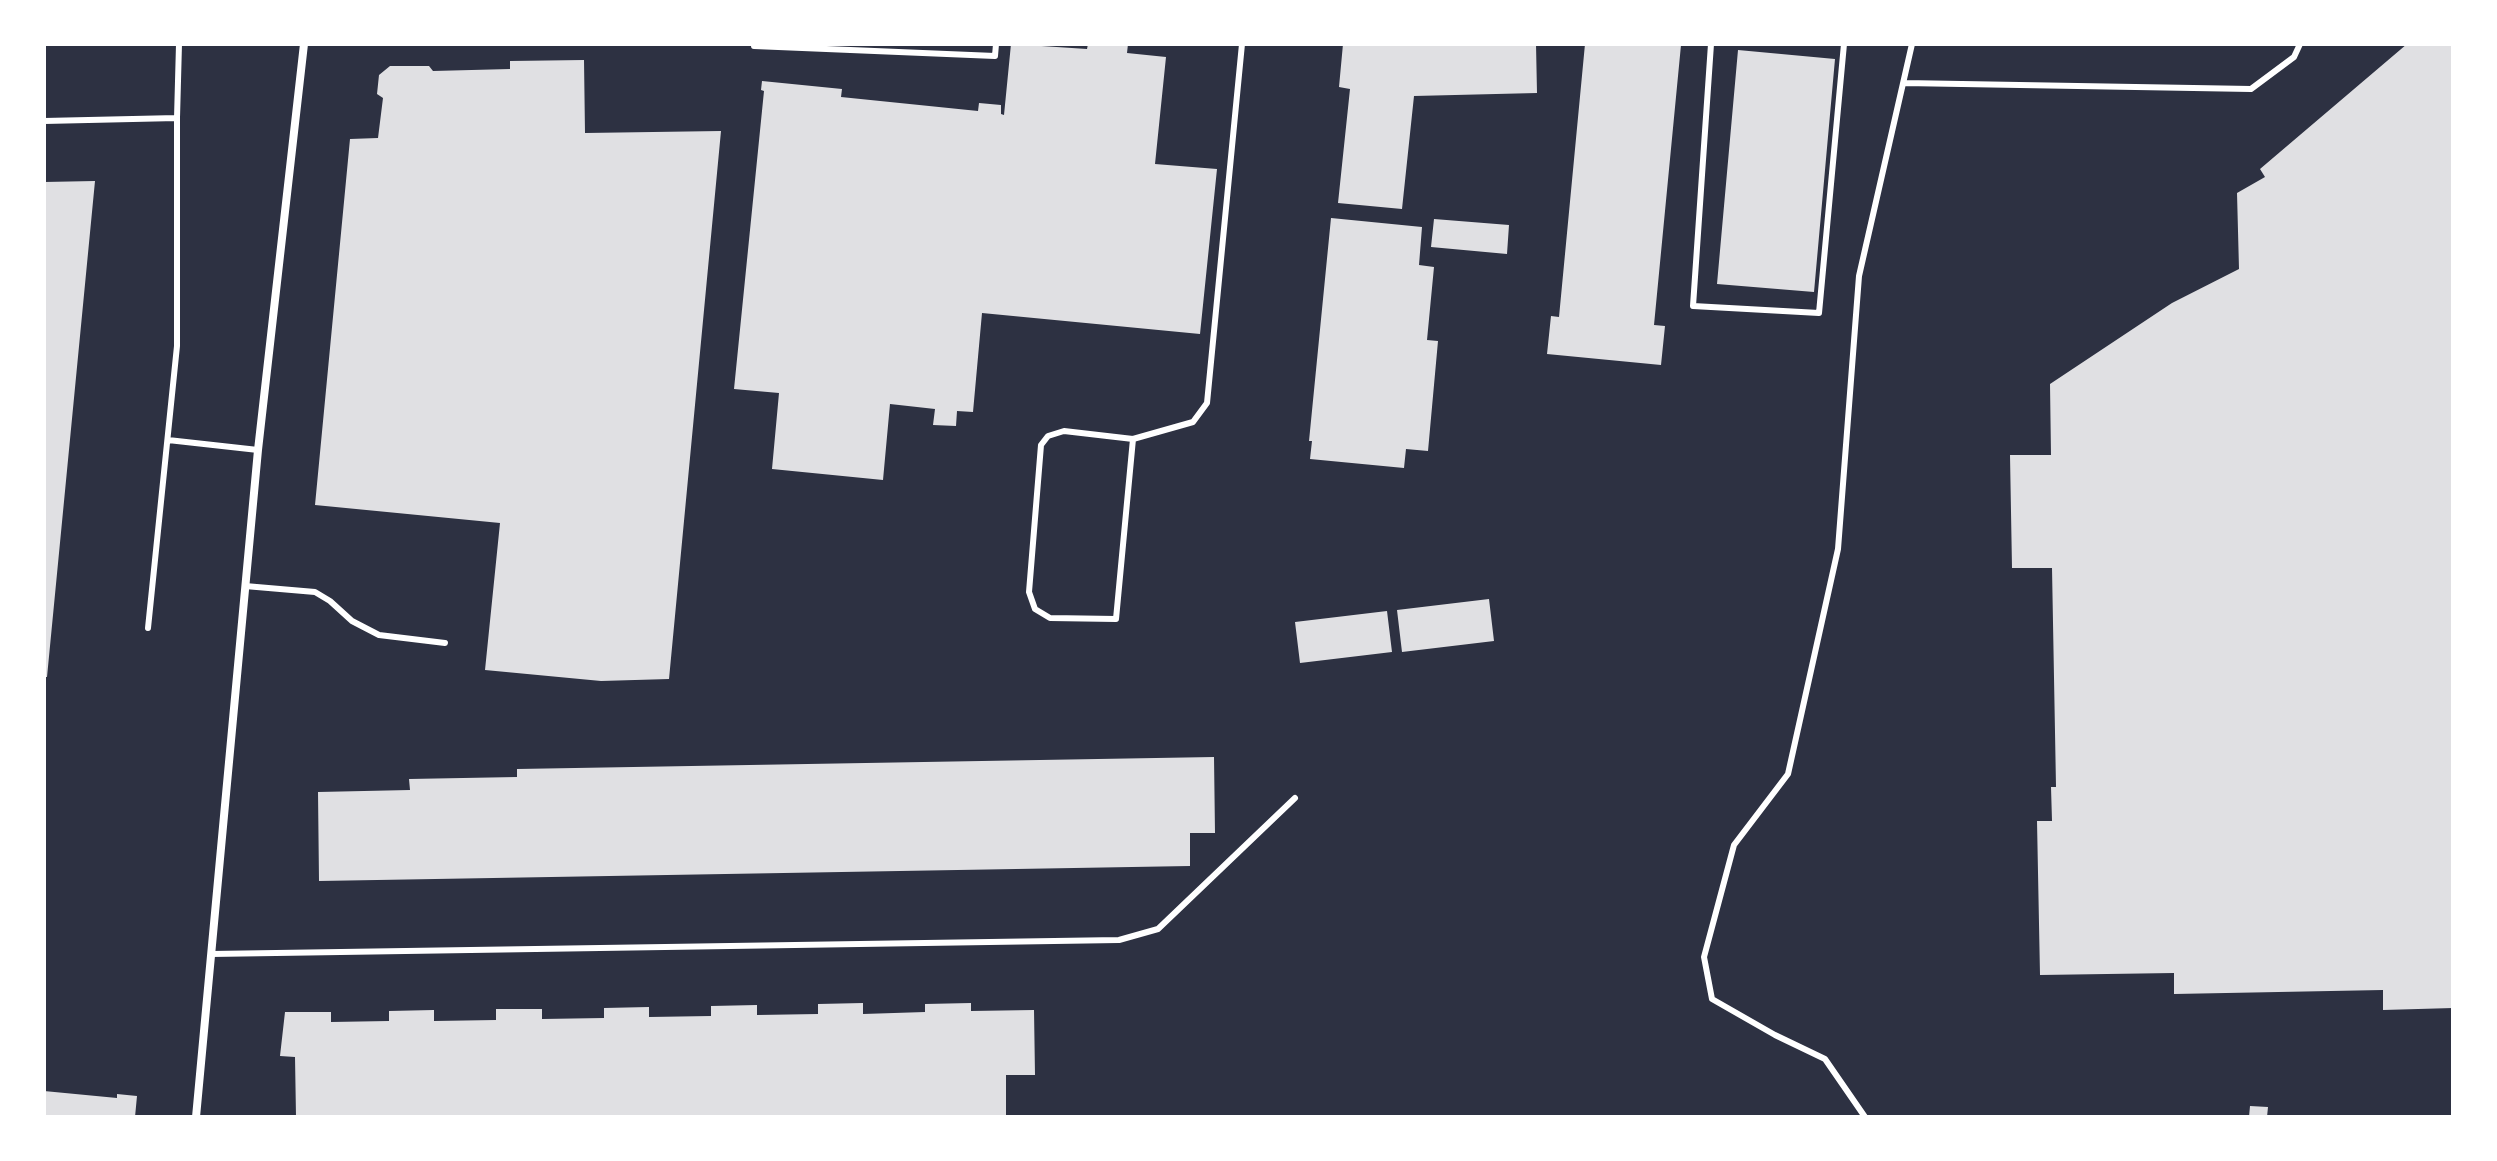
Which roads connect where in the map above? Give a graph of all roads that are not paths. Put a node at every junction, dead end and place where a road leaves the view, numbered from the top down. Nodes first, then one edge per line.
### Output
1 (179, 44) edge
2 (304, 44) edge
3 (996, 44) edge
4 (1242, 44) edge
5 (1711, 44) edge
6 (1844, 44) edge
7 (1912, 44) edge
8 (2300, 44) edge
9 (754, 45) edge
10 (1904, 83) junction
11 (177, 118) junction
12 (44, 121) edge
13 (1133, 439) junction
14 (168, 440) junction
15 (258, 450) junction
16 (245, 586) junction
17 (148, 628) dead end
18 (445, 643) dead end
19 (1295, 798) dead end
20 (211, 954) junction
21 (196, 1117) edge
22 (1865, 1117) edge

1 - 11 lane
2 - 15 street
3 - 9 lane
4 - 13 lane
5 - 6 lane
7 - 10 lane
8 - 10 lane
10 - 22 lane
11 - 12 lane
11 - 14 lane
13 - 13 lane
14 - 15 lane
14 - 17 lane
15 - 16 street
16 - 18 lane
16 - 20 street
19 - 20 lane
20 - 21 street

